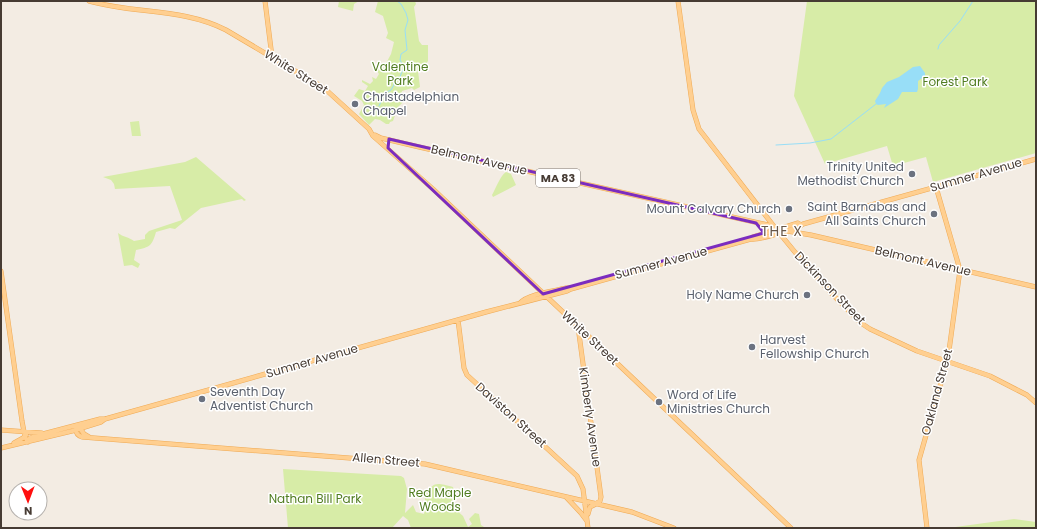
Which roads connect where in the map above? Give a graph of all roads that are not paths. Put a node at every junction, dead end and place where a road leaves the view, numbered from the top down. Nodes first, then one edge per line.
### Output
1 (89, 1) edge
2 (265, 1) edge
3 (678, 1) edge
4 (272, 57) junction
5 (369, 129) junction
6 (388, 140) junction
7 (388, 148) junction
8 (1036, 158) edge
9 (936, 187) junction
10 (756, 223) junction
11 (802, 225) junction
12 (778, 231) junction
13 (785, 231) junction
14 (802, 234) junction
15 (764, 235) junction
16 (811, 235) junction
17 (960, 270) junction
18 (1, 271) edge
19 (1036, 287) edge
20 (544, 296) junction
21 (458, 320) junction
22 (580, 329) junction
23 (947, 362) junction
24 (1036, 403) edge
25 (105, 419) junction
26 (76, 428) junction
27 (81, 428) junction
28 (1, 430) edge
29 (51, 432) junction
30 (25, 435) junction
31 (91, 437) junction
32 (28, 442) junction
33 (3, 448) edge
34 (564, 496) junction
35 (585, 500) junction
36 (597, 503) junction
37 (588, 523) junction
38 (588, 528) edge
39 (674, 528) edge
40 (792, 528) edge
41 (927, 528) edge

1 - 4 main road, White Street / MA 83
2 - 4 main road
3 - 12 main road, Dickinson Street
4 - 5 main road, White Street / MA 83
5 - 6 main road, Belmont Avenue / MA 83
5 - 7 main road, White Street
6 - 7 main road
6 - 10 main road, Belmont Avenue / MA 83
7 - 20 main road, White Street
8 - 9 main road, Sumner Avenue / MA 83
9 - 11 main road, Sumner Avenue / MA 83
9 - 17 main road, Oakland Street
10 - 12 main road, Belmont Avenue / MA 83
10 - 15 main road
11 - 12 main road, Sumner Avenue / MA 83
11 - 13 main road, Sumner Avenue / MA 83
11 - 14 main road
11 - 16 main road
12 - 13 main road, Sumner Avenue / MA 83
12 - 15 main road, Sumner Avenue / MA 83
12 - 23 main road, Dickinson Street
13 - 14 main road, Belmont Avenue
14 - 16 main road, Belmont Avenue
15 - 20 main road, Sumner Avenue
16 - 17 main road, Belmont Avenue
17 - 19 main road, Belmont Avenue
17 - 23 main road, Oakland Street
18 - 30 main road
20 - 21 main road, Sumner Avenue
20 - 22 main road, White Street
21 - 25 main road, Sumner Avenue
21 - 35 main road, Daviston Street
22 - 36 main road, Kimberly Avenue
22 - 40 main road, White Street
23 - 24 main road, Dickinson Street
23 - 41 main road, Oakland Street
25 - 26 main road, Sumner Avenue
25 - 27 main road, Sumner Avenue
26 - 27 main road, Sumner Avenue
26 - 29 main road, Sumner Avenue
26 - 31 main road, Allen Street
26 - 32 main road, Sumner Avenue
27 - 31 main road
28 - 30 main road
29 - 30 main road
29 - 32 main road, Sumner Avenue
30 - 32 main road
30 - 33 main road, Sumner Avenue
31 - 34 main road, Allen Street
32 - 33 main road, Sumner Avenue
34 - 35 main road, Allen Street
34 - 37 main road
35 - 36 main road, Allen Street
35 - 37 main road, Daviston Street
36 - 37 main road
36 - 39 main road, Allen Street
37 - 38 main road

